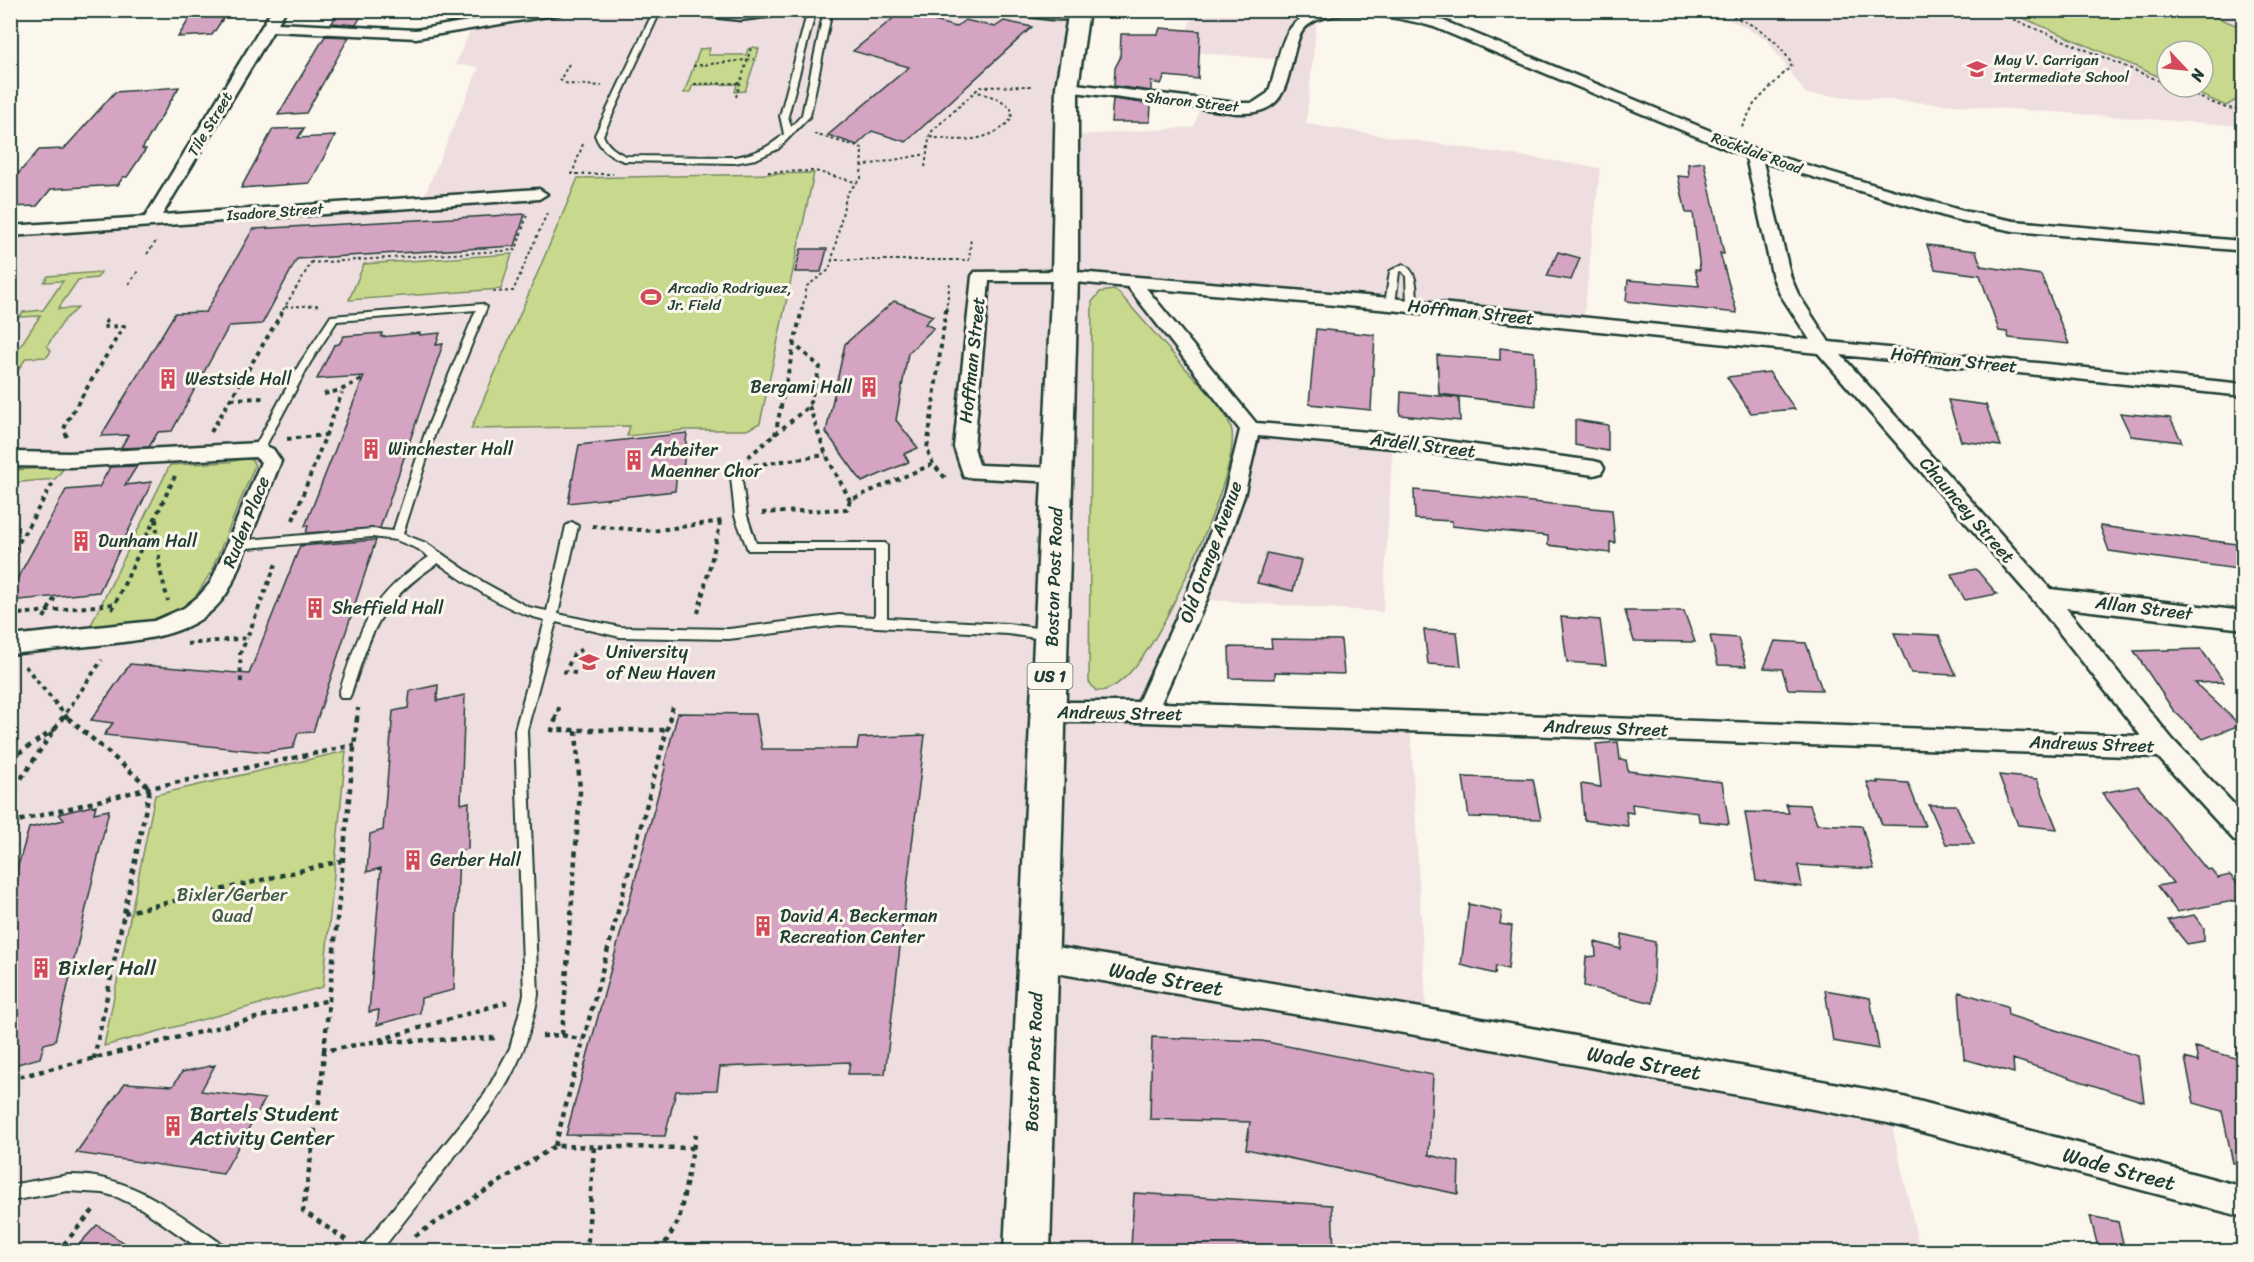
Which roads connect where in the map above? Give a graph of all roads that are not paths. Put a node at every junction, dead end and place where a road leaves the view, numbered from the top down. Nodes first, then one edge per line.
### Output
1 (279, 10) edge
2 (467, 10) edge
3 (560, 10) edge
4 (658, 10) edge
5 (686, 10) edge
6 (789, 10) edge
7 (812, 10) edge
8 (828, 10) edge
9 (1019, 10) edge
10 (1079, 12) edge
11 (1299, 26) joint
12 (269, 27) junction
13 (455, 28) junction
14 (1067, 87) junction
15 (788, 134) junction
16 (1753, 154) junction
17 (539, 194) dead end
18 (151, 220) junction
19 (10, 231) edge
20 (2235, 245) dead end
21 (1065, 276) junction
22 (1134, 283) junction
23 (1390, 304) junction
24 (1412, 306) junction
25 (1823, 347) junction
26 (2244, 390) edge
27 (1250, 429) junction
28 (258, 450) junction
29 (10, 459) edge
30 (735, 467) road end
31 (1594, 468) dead end
32 (1058, 475) junction
33 (572, 526) road end
34 (398, 536) junction
35 (236, 545) junction
36 (438, 557) junction
37 (2044, 597) junction
38 (551, 618) junction
39 (2244, 620) edge
40 (881, 621) junction
41 (1052, 635) junction
42 (20, 644) edge
43 (345, 694) road end
44 (1048, 712) junction
45 (1145, 712) junction
46 (2164, 747) junction
47 (2244, 833) edge
48 (1039, 957) junction
49 (10, 1192) edge
50 (2244, 1202) edge
51 (219, 1251) edge
52 (369, 1251) edge
53 (1027, 1251) edge

1 - 12 street, Tile Street
2 - 13 street
3 - 13 street
4 - 15 lane
5 - 6 street
7 - 15 lane
8 - 15 lane
9 - 10 street
10 - 14 main road, Boston Post Road / US 1
11 - 14 street, Sharon Street
11 - 16 street, Rockdale Road
12 - 13 street
12 - 18 street, Tile Street
14 - 21 main road, Boston Post Road / US 1
16 - 20 street, Rockdale Road
16 - 25 street, Chauncey Street
17 - 18 street, Isadore Street
18 - 19 street, Isadore Street
21 - 22 street, Hoffman Street
21 - 32 main road, Boston Post Road / US 1
21 - 32 street, Hoffman Street
22 - 23 street, Hoffman Street
22 - 27 street
23 - 24 street, Hoffman Street
23 - 24 lane
24 - 25 street, Hoffman Street
25 - 26 street, Hoffman Street
25 - 37 street, Chauncey Street
27 - 31 street, Ardell Street
27 - 45 street, Old Orange Avenue
28 - 29 street, Ruden Place
28 - 34 lane
28 - 35 street, Ruden Place
30 - 40 lane
32 - 41 main road, Boston Post Road / US 1
33 - 38 lane
34 - 35 lane
34 - 36 lane
35 - 42 street, Ruden Place
36 - 38 lane
36 - 43 lane
37 - 39 street, Allan Street
37 - 46 street, Chauncey Street
38 - 40 lane
38 - 52 lane
40 - 41 lane
41 - 44 main road, Boston Post Road / US 1
44 - 45 street, Andrews Street
44 - 48 main road, Boston Post Road / US 1
45 - 46 street, Andrews Street
46 - 47 street, Chauncey Street
48 - 50 street, Wade Street
48 - 53 main road, Boston Post Road / US 1
49 - 51 lane

